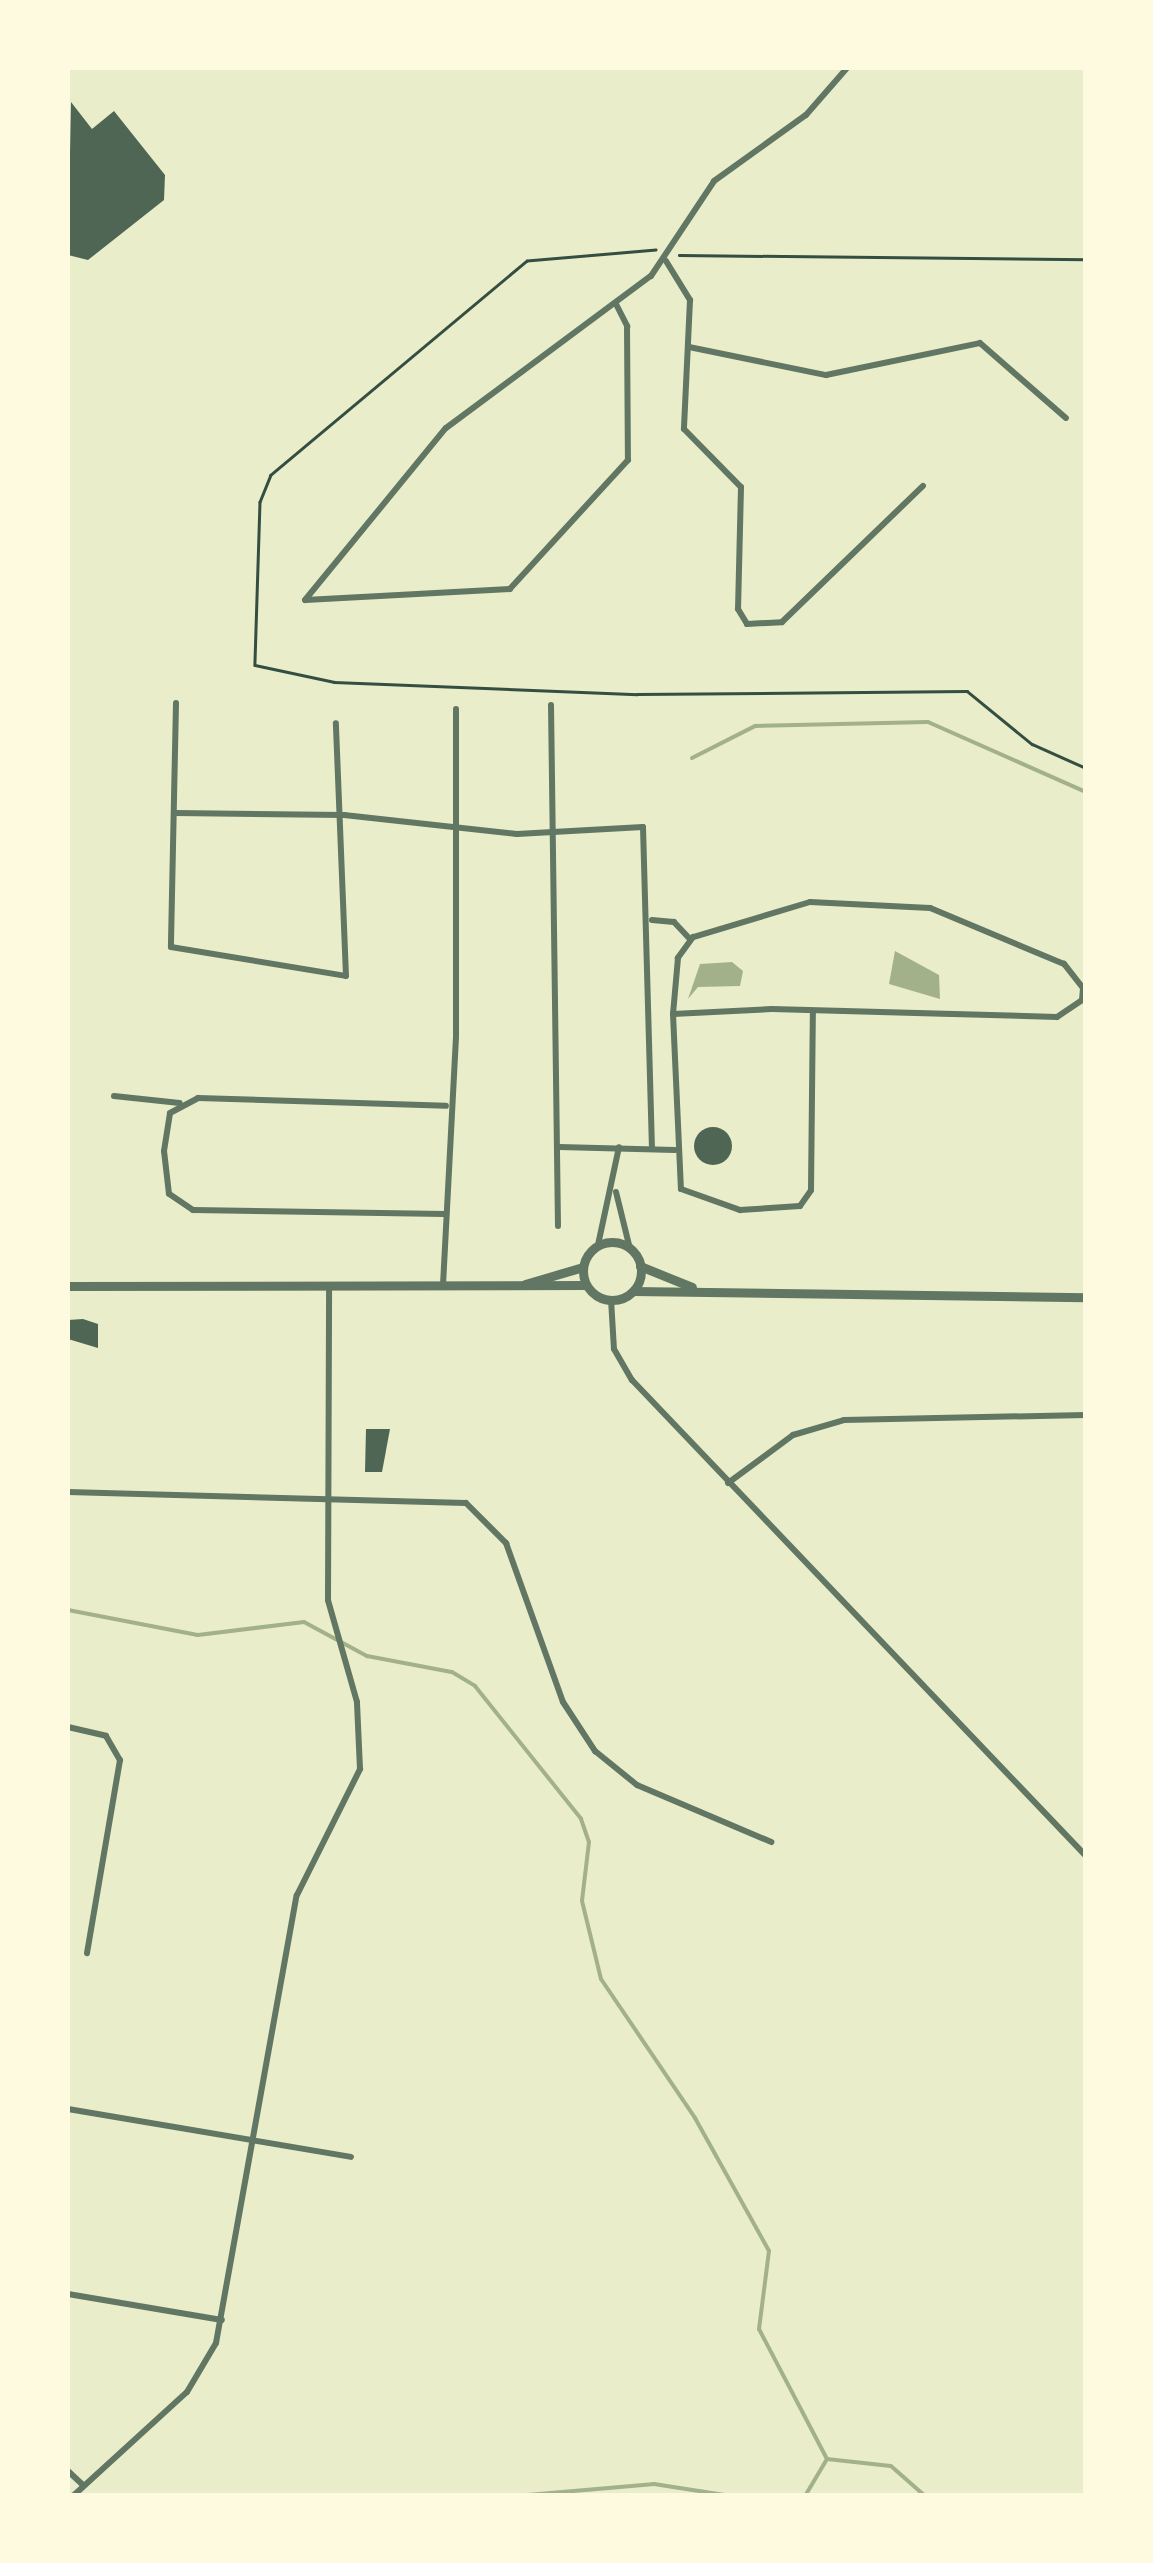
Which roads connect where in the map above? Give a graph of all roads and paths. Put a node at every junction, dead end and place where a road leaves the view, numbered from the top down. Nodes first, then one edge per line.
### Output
1 (847, 68) edge
2 (671, 253) junction
3 (1086, 259) edge
4 (666, 262) junction
5 (616, 304) junction
6 (689, 347) junction
7 (1066, 418) dead end
8 (922, 486) dead end
9 (176, 703) dead end
10 (551, 705) dead end
11 (456, 708) dead end
12 (336, 722) dead end
13 (1086, 768) edge
14 (174, 813) junction
15 (344, 815) junction
16 (458, 831) junction
17 (554, 834) junction
18 (652, 920) junction
19 (690, 939) junction
20 (813, 1012) junction
21 (673, 1014) junction
22 (114, 1096) dead end
23 (180, 1103) junction
24 (446, 1106) junction
25 (558, 1147) junction
26 (619, 1147) junction
27 (652, 1148) junction
28 (675, 1150) junction
29 (616, 1190) junction
30 (444, 1214) junction
31 (558, 1226) dead end
32 (598, 1246) junction
33 (630, 1249) junction
34 (640, 1266) junction
35 (583, 1267) junction
36 (329, 1284) junction
37 (443, 1285) junction
38 (586, 1285) junction
39 (68, 1286) edge
40 (518, 1286) junction
41 (700, 1289) junction
42 (633, 1291) junction
43 (1086, 1297) edge
44 (611, 1300) junction
45 (1086, 1415) edge
46 (728, 1483) junction
47 (68, 1492) edge
48 (328, 1496) junction
49 (68, 1727) edge
50 (771, 1842) dead end
51 (1086, 1856) edge
52 (87, 1953) dead end
53 (68, 2109) edge
54 (254, 2140) junction
55 (350, 2157) dead end
56 (68, 2294) edge
57 (222, 2320) junction
58 (68, 2471) edge
59 (82, 2484) junction
60 (72, 2496) edge

1 - 2 street
2 - 3 path
2 - 4 street
2 - 13 path
4 - 5 street
4 - 6 street
5 - 5 street
6 - 7 street
6 - 8 street
9 - 14 street
10 - 17 street
11 - 16 street
12 - 15 street
14 - 15 street
14 - 15 street
15 - 16 street
16 - 17 street
16 - 24 street
17 - 18 street
17 - 25 street
18 - 19 street
18 - 27 street
19 - 20 street
19 - 21 street
20 - 21 street
20 - 28 street
21 - 28 street
22 - 23 street
23 - 24 street
23 - 30 street
24 - 30 street
25 - 26 street
25 - 31 street
26 - 27 street
26 - 29 street
27 - 28 street
29 - 32 street
29 - 33 street
30 - 37 street
32 - 33 street
32 - 35 street
33 - 34 street
34 - 41 street
34 - 42 street
35 - 38 street
35 - 40 street
36 - 37 street
36 - 39 street
36 - 48 street
37 - 40 street
38 - 40 street
38 - 44 street
41 - 42 street
41 - 43 street
42 - 44 street
44 - 46 street
45 - 46 street
46 - 51 street
47 - 48 street
48 - 50 street
48 - 54 street
49 - 52 street
53 - 54 street
54 - 55 street
54 - 57 street
56 - 57 street
57 - 59 street
58 - 59 street
59 - 60 street

